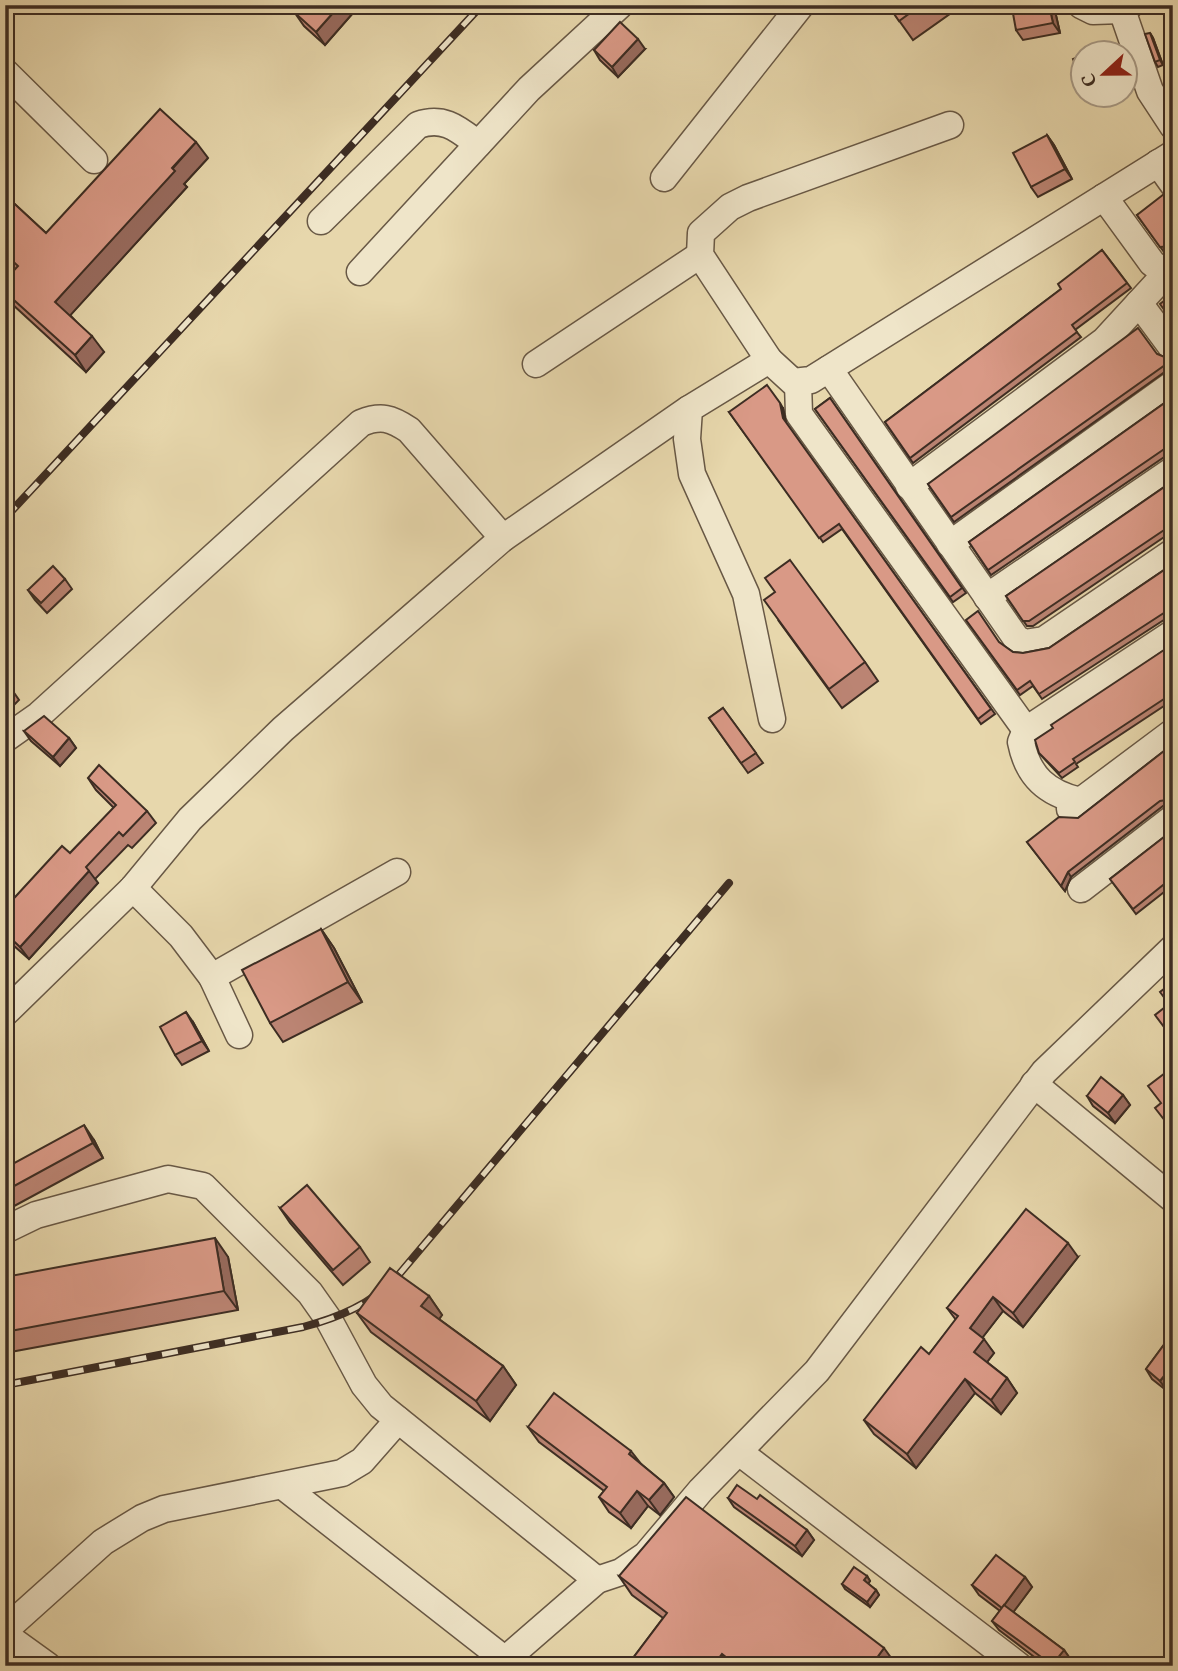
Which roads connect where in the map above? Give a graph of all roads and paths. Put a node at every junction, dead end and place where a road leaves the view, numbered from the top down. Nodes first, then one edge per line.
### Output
1 (801, 5) edge
2 (1081, 5) edge
3 (1126, 8) edge
4 (601, 11) edge
5 (5, 72) edge
6 (950, 125) dead end
7 (1173, 126) edge
8 (478, 144) junction
9 (94, 160) dead end
10 (1168, 167) edge
11 (664, 178) dead end
12 (1104, 197) junction
13 (321, 221) dead end
14 (700, 255) junction
15 (360, 272) dead end
16 (1170, 273) edge
17 (1139, 303) junction
18 (1173, 349) edge
19 (769, 360) junction
20 (536, 364) dead end
21 (829, 369) junction
22 (798, 383) junction
23 (1173, 384) edge
24 (689, 409) junction
25 (1173, 470) edge
26 (909, 485) junction
27 (503, 538) junction
28 (950, 544) junction
29 (1173, 552) edge
30 (986, 597) junction
31 (1173, 633) edge
32 (772, 719) dead end
33 (1026, 730) junction
34 (1173, 732) edge
35 (5, 739) edge
36 (1173, 818) edge
37 (397, 872) dead end
38 (133, 888) junction
39 (1081, 889) dead end
40 (1173, 948) edge
41 (212, 977) junction
42 (5, 1013) edge
43 (239, 1035) dead end
44 (1034, 1084) junction
45 (1173, 1199) edge
46 (5, 1230) edge
47 (398, 1420) junction
48 (739, 1452) junction
49 (282, 1486) junction
50 (597, 1580) junction
51 (5, 1630) edge
52 (5, 1635) edge
53 (505, 1664) edge
54 (48, 1666) edge
55 (1019, 1666) edge

1 - 11 lane
2 - 3 lane
3 - 7 lane
4 - 8 lane
5 - 9 lane
6 - 14 lane
8 - 13 lane
8 - 15 lane
10 - 12 lane
12 - 16 lane
12 - 21 lane
14 - 19 lane
14 - 20 lane
16 - 17 lane
17 - 18 lane
17 - 26 lane
19 - 22 lane
19 - 24 lane
21 - 22 lane
21 - 26 lane
22 - 33 lane
23 - 28 lane
24 - 27 lane
24 - 32 lane
25 - 30 lane
26 - 28 lane
27 - 35 lane
27 - 38 lane
28 - 30 lane
29 - 30 lane
31 - 33 lane
33 - 34 lane
36 - 39 lane
37 - 41 lane
38 - 41 lane
38 - 42 lane
40 - 44 lane
41 - 43 lane
44 - 45 lane
44 - 48 lane
46 - 47 lane
47 - 49 lane
47 - 50 lane
48 - 50 lane
48 - 55 lane
49 - 51 lane
49 - 53 lane
50 - 53 lane
52 - 54 lane

